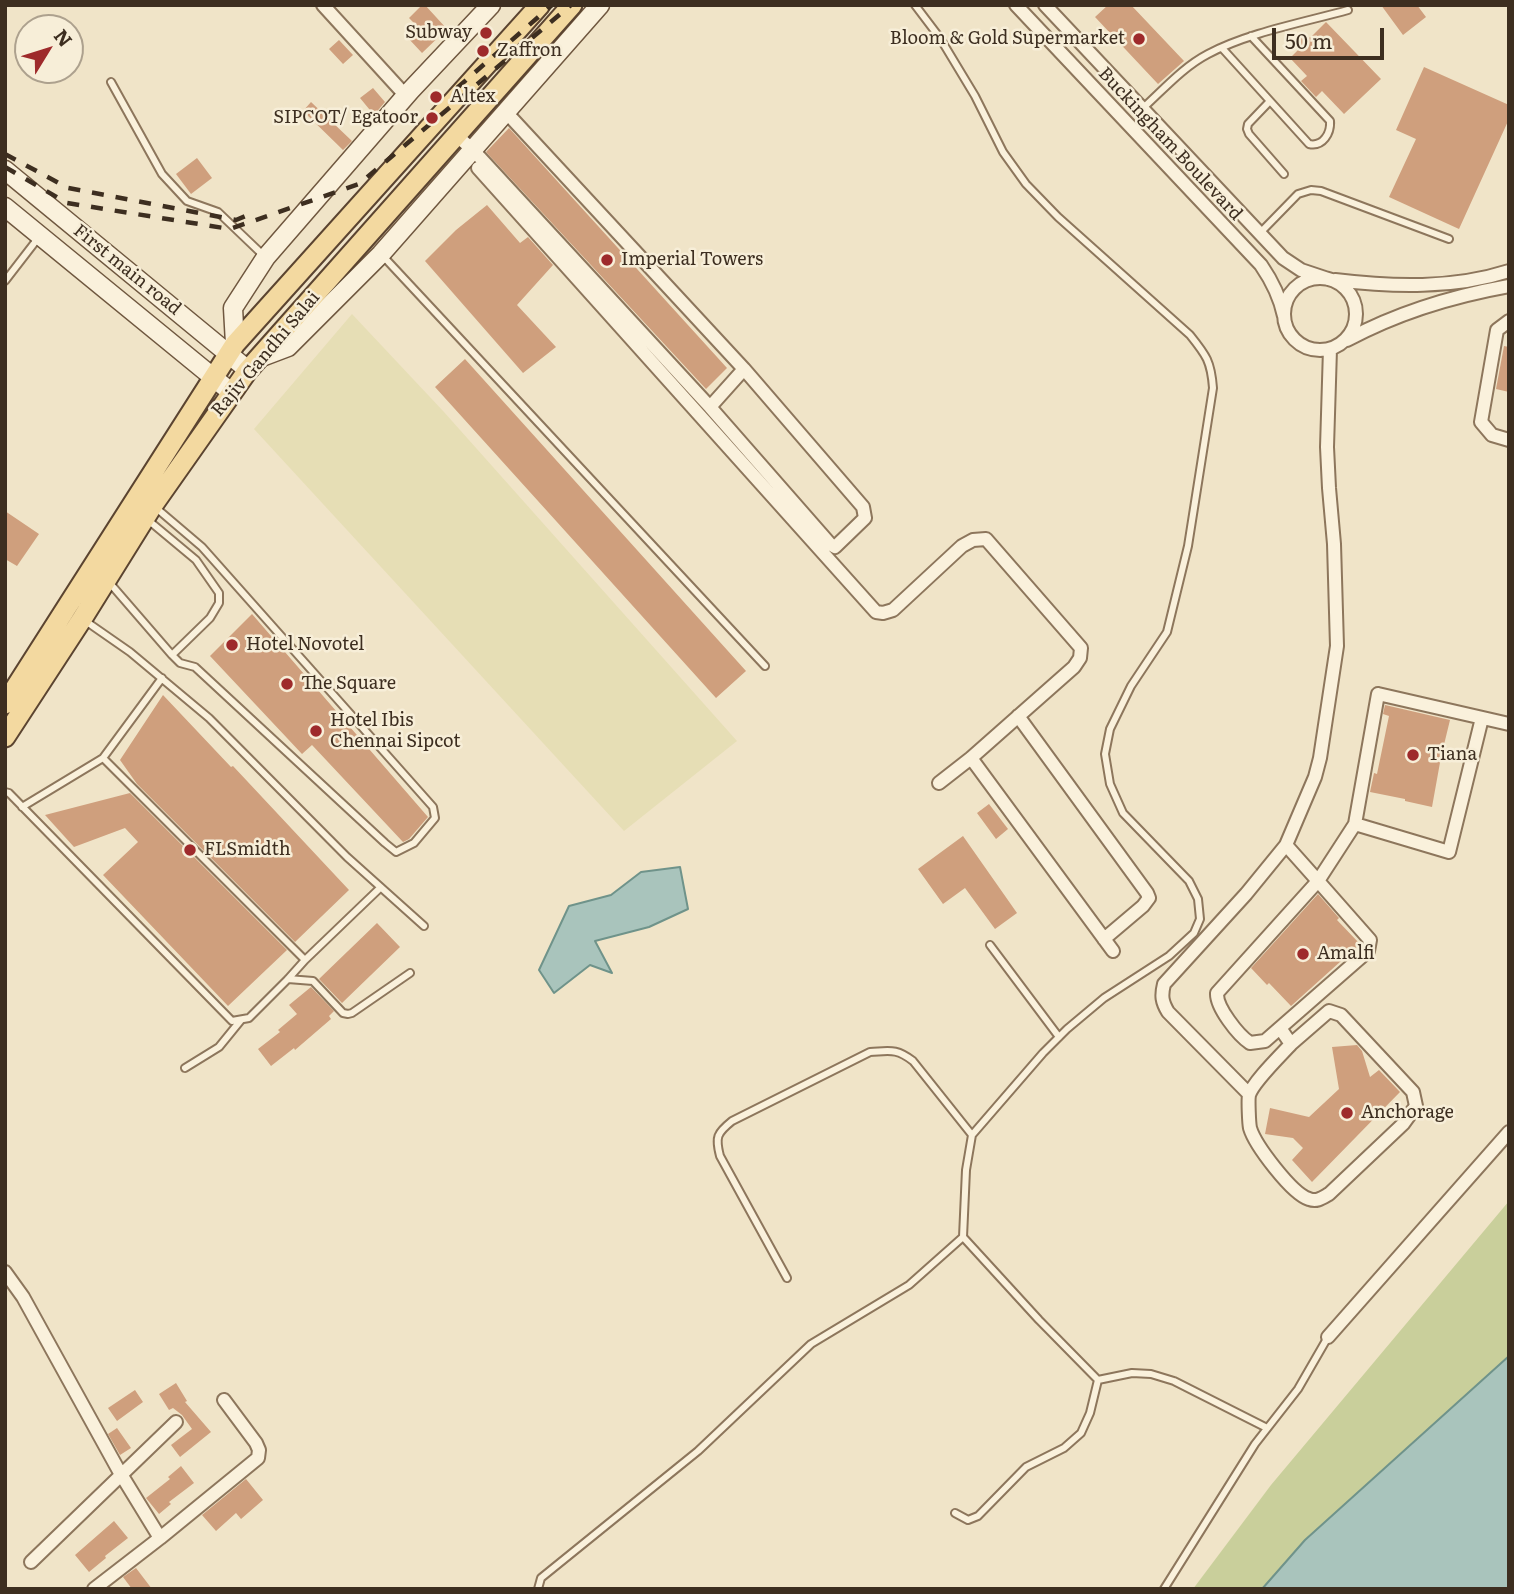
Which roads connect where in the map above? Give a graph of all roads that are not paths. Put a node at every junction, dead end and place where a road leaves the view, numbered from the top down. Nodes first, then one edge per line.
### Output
1 (323, 5) edge
2 (540, 5) edge
3 (572, 5) edge
4 (600, 5) edge
5 (915, 5) edge
6 (1016, 5) edge
7 (1045, 5) edge
8 (483, 8) edge
9 (1348, 10) dead end
10 (1251, 36) junction
11 (1084, 47) junction
12 (1222, 48) junction
13 (1069, 61) junction
14 (111, 82) dead end
15 (406, 96) junction
16 (1270, 101) junction
17 (1142, 108) junction
18 (505, 111) junction
19 (453, 138) junction
20 (470, 153) junction
21 (5, 170) edge
22 (1284, 174) dead end
23 (5, 207) edge
24 (1259, 234) junction
25 (40, 236) junction
26 (1449, 239) dead end
27 (381, 254) junction
28 (266, 257) junction
29 (1509, 271) edge
30 (1330, 279) junction
31 (5, 281) edge
32 (1509, 286) edge
33 (1284, 316) junction
34 (1509, 321) edge
35 (1335, 347) junction
36 (231, 348) junction
37 (254, 364) junction
38 (744, 369) junction
39 (213, 377) junction
40 (232, 392) junction
41 (710, 407) junction
42 (1509, 440) edge
43 (145, 506) junction
44 (107, 579) junction
45 (82, 619) junction
46 (172, 655) junction
47 (765, 666) dead end
48 (162, 678) junction
49 (5, 704) edge
50 (1018, 716) junction
51 (1482, 718) junction
52 (1509, 723) edge
53 (5, 737) edge
54 (103, 758) junction
55 (971, 758) junction
56 (939, 783) dead end
57 (5, 792) edge
58 (22, 807) junction
59 (1355, 824) junction
60 (1286, 845) junction
61 (1318, 881) junction
62 (380, 888) junction
63 (424, 926) dead end
64 (1104, 939) junction
65 (990, 945) dead end
66 (1113, 950) dead end
67 (305, 960) junction
68 (410, 973) dead end
69 (288, 979) junction
70 (241, 1020) junction
71 (1280, 1028) junction
72 (1059, 1037) junction
73 (1291, 1044) junction
74 (185, 1068) dead end
75 (1249, 1094) junction
76 (1509, 1132) edge
77 (972, 1135) junction
78 (963, 1237) junction
79 (5, 1272) edge
80 (787, 1278) dead end
81 (1328, 1337) joint
82 (1098, 1380) junction
83 (224, 1400) dead end
84 (176, 1422) dead end
85 (1267, 1428) junction
86 (121, 1475) junction
87 (955, 1513) dead end
88 (160, 1538) junction
89 (31, 1562) dead end
90 (94, 1589) edge
91 (538, 1589) edge
92 (1164, 1589) edge

1 - 15 street
2 - 36 main road, Rajiv Gandhi Salai
3 - 19 main road, Rajiv Gandhi Salai
4 - 18 street
5 - 72 lane
6 - 13 street, Buckingham Boulevard
7 - 11 street, Buckingham Boulevard
8 - 15 street
9 - 10 lane
10 - 12 lane
10 - 16 lane
11 - 13 street
11 - 17 street, Buckingham Boulevard
12 - 16 lane
12 - 17 lane
13 - 33 street, Buckingham Boulevard
14 - 28 lane
15 - 28 street
16 - 22 lane
17 - 24 street, Buckingham Boulevard
18 - 20 street
18 - 38 street
19 - 20 street
19 - 37 main road, Rajiv Gandhi Salai
20 - 27 street
20 - 41 street
20 - 50 street
21 - 36 street, First main road
23 - 25 street
24 - 26 lane
24 - 30 street, Buckingham Boulevard
25 - 31 lane
25 - 39 street
27 - 37 street
27 - 47 lane
28 - 36 street
29 - 30 street, Buckingham Boulevard
30 - 33 street, Buckingham Boulevard
30 - 35 street, Buckingham Boulevard
32 - 35 street
33 - 35 street, Buckingham Boulevard
34 - 42 street
35 - 60 street
36 - 37 street, First main road
36 - 39 main road, Rajiv Gandhi Salai
37 - 40 main road, Rajiv Gandhi Salai
38 - 41 street
38 - 41 street
39 - 40 street
39 - 43 main road, Rajiv Gandhi Salai
40 - 43 main road, Rajiv Gandhi Salai
43 - 44 main road, Rajiv Gandhi Salai
43 - 46 lane
43 - 46 lane
43 - 49 main road, Rajiv Gandhi Salai
44 - 45 main road, Rajiv Gandhi Salai
44 - 46 lane
45 - 48 lane
45 - 53 main road, Rajiv Gandhi Salai
48 - 54 lane
48 - 62 lane
50 - 55 street
50 - 64 street
51 - 52 street
51 - 59 street
51 - 59 street
54 - 58 lane
54 - 67 lane
55 - 56 street
55 - 64 street
57 - 58 lane
58 - 70 lane
59 - 61 street
60 - 61 street
60 - 75 street
61 - 71 street
61 - 71 street
62 - 63 lane
62 - 67 lane
64 - 66 street
65 - 72 lane
67 - 69 lane
68 - 69 lane
69 - 70 lane
70 - 74 lane
71 - 73 street
72 - 77 lane
73 - 75 street
73 - 75 street
76 - 81 street
77 - 78 lane
77 - 80 lane
78 - 82 lane
78 - 91 lane
79 - 86 street
81 - 85 lane
82 - 85 lane
82 - 87 lane
83 - 88 street
84 - 86 street
85 - 92 lane
86 - 88 street
86 - 89 street
88 - 90 street

